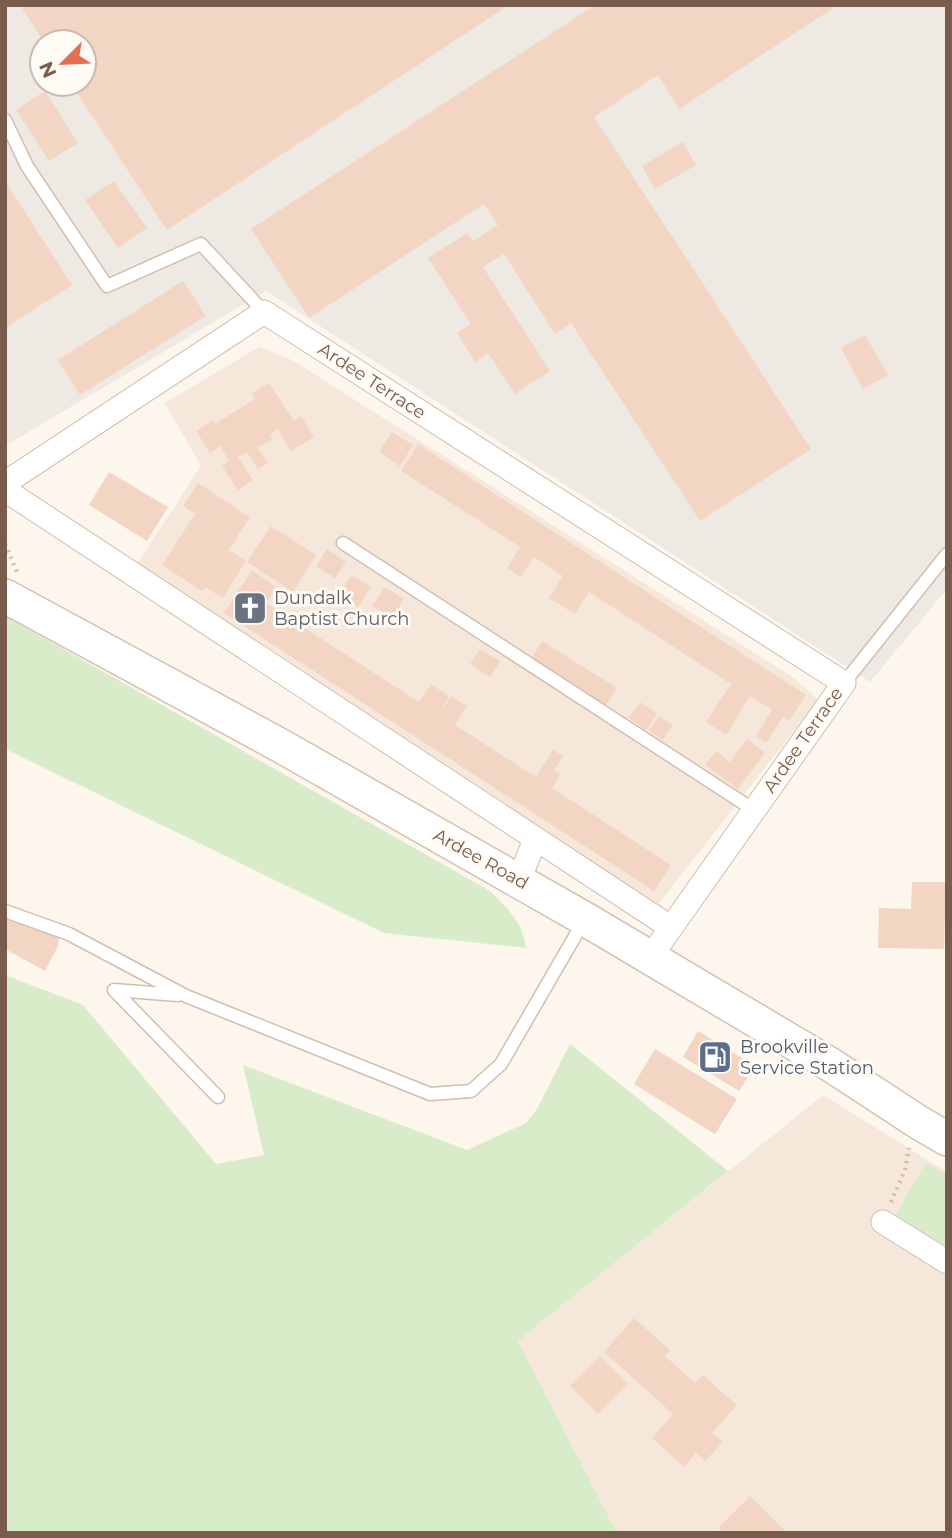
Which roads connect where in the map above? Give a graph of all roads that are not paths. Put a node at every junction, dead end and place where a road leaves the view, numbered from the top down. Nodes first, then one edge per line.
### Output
1 (5, 120) edge
2 (264, 312) junction
3 (5, 483) edge
4 (5, 490) edge
5 (343, 543) dead end
6 (947, 554) edge
7 (5, 596) edge
8 (844, 683) junction
9 (754, 810) junction
10 (535, 839) junction
11 (519, 881) junction
12 (5, 911) edge
13 (585, 919) junction
14 (670, 927) junction
15 (651, 956) junction
16 (186, 996) junction
17 (218, 1097) dead end
18 (947, 1139) edge
19 (883, 1222) road end
20 (947, 1262) edge

1 - 2 lane
2 - 3 street
2 - 8 street, Ardee Terrace
4 - 10 street
5 - 9 lane
6 - 8 lane
7 - 11 main road, Ardee Road
8 - 9 street, Ardee Terrace
9 - 14 street, Ardee Terrace
10 - 11 street
10 - 14 street
11 - 13 main road, Ardee Road
12 - 16 lane
13 - 15 main road, Ardee Road
13 - 16 lane
14 - 15 street, Ardee Terrace
15 - 18 main road, Ardee Road
16 - 17 lane
19 - 20 street

